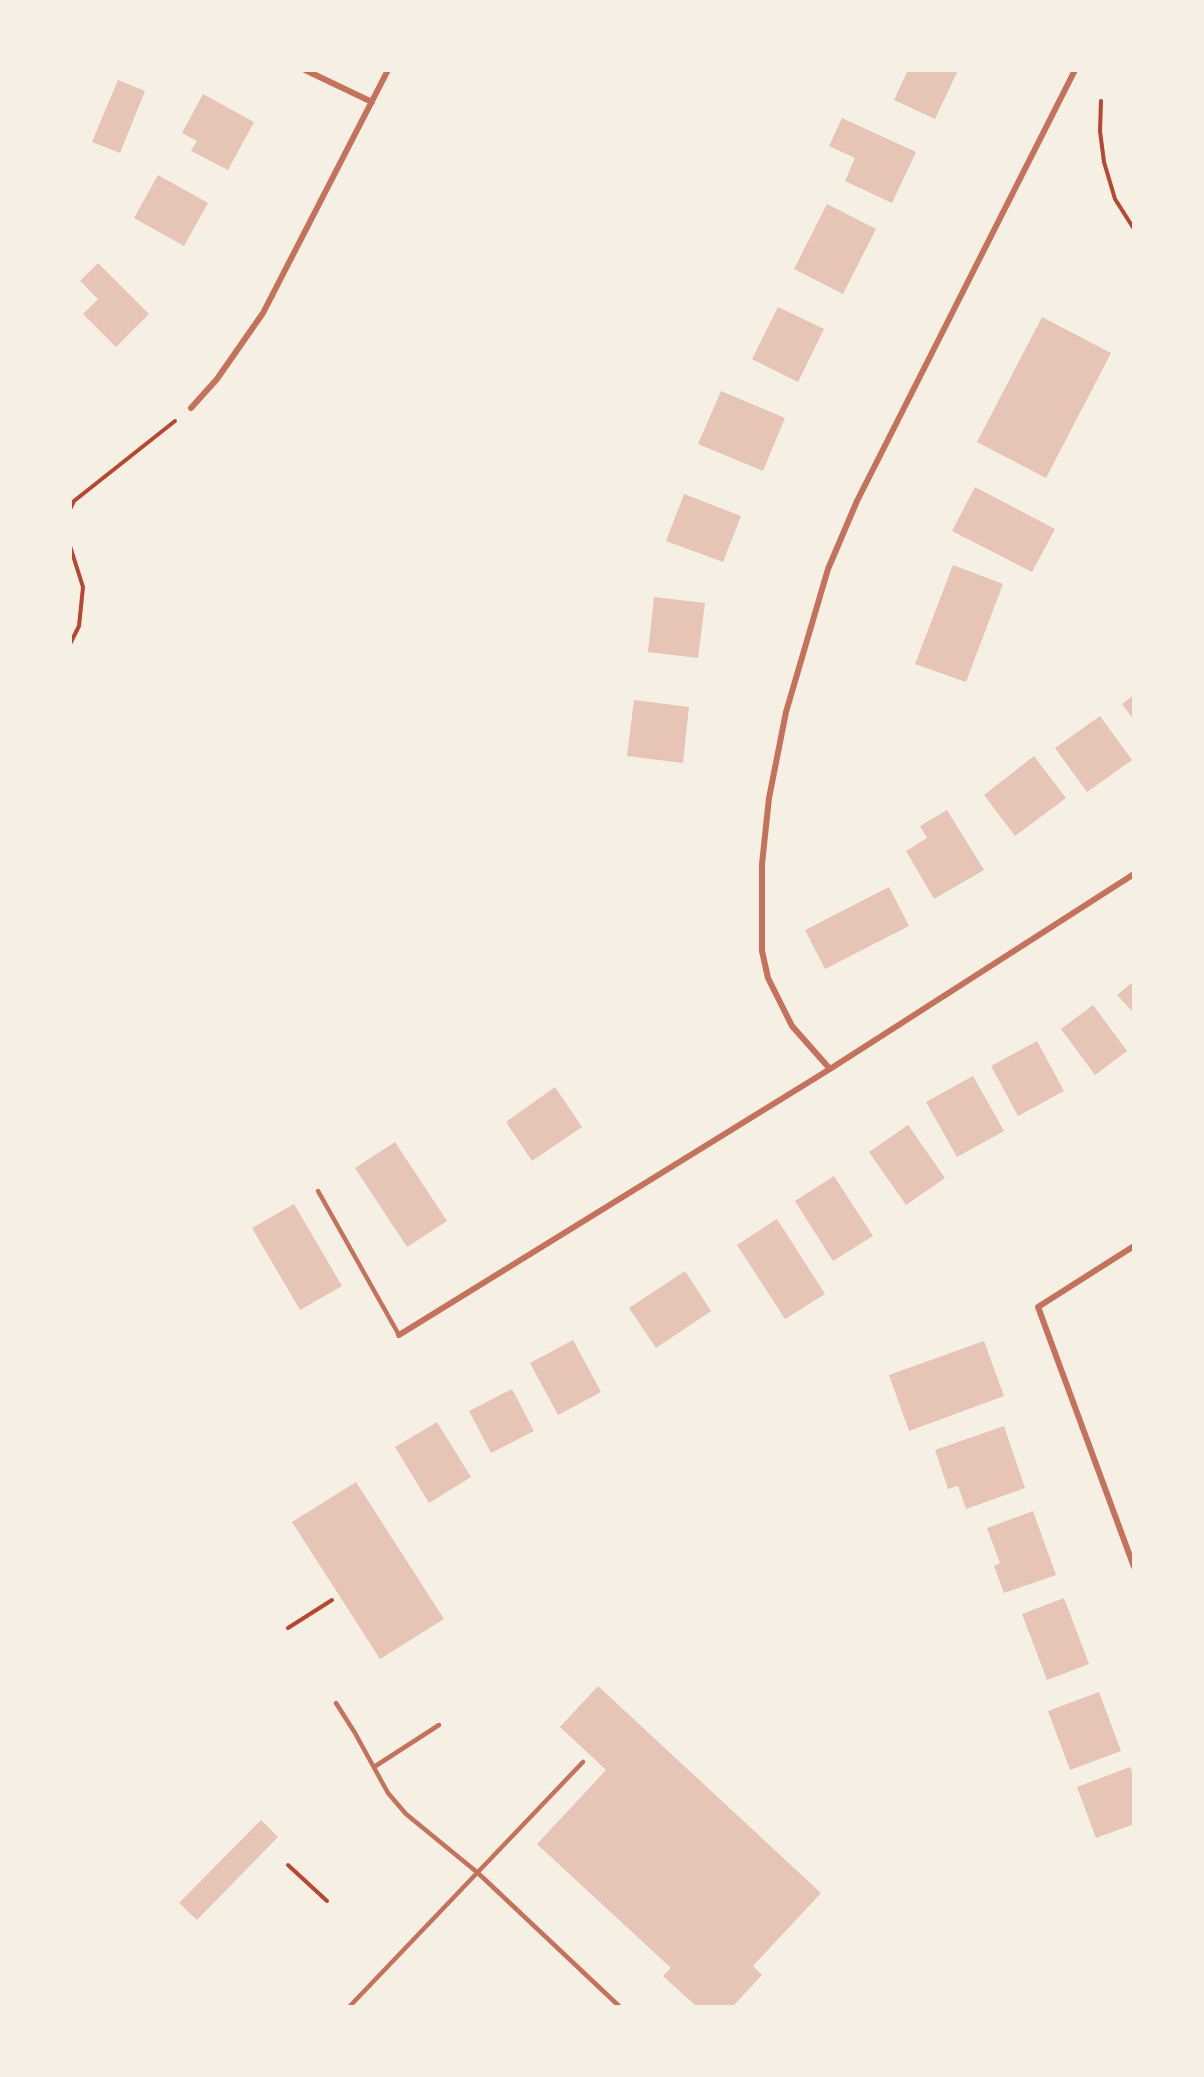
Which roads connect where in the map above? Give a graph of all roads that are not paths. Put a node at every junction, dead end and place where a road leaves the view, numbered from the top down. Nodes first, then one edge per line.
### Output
1 (306, 70) edge
2 (388, 70) edge
3 (1075, 70) edge
4 (372, 102) junction
5 (190, 408) road end
6 (1134, 874) edge
7 (830, 1069) junction
8 (318, 1191) dead end
9 (1134, 1246) edge
10 (399, 1335) joint
11 (1134, 1567) edge
12 (336, 1703) dead end
13 (439, 1725) dead end
14 (583, 1762) dead end
15 (374, 1767) junction
16 (478, 1873) junction
17 (350, 2007) edge
18 (620, 2007) edge

1 - 4 street
2 - 4 street
3 - 7 street
4 - 5 street
6 - 7 street
7 - 10 street
8 - 10 lane
9 - 11 street
12 - 15 lane
13 - 15 lane
14 - 16 lane
15 - 16 lane
16 - 17 lane
16 - 18 lane

